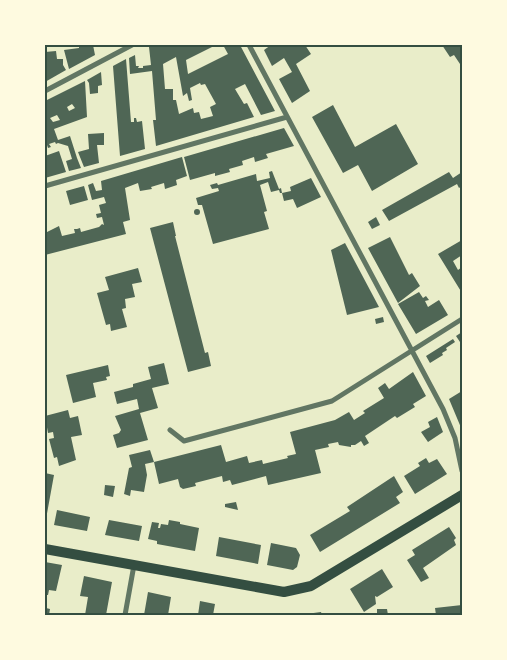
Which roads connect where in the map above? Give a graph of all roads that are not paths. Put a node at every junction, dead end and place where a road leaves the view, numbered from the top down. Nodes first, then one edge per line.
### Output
1 (132, 45) edge
2 (249, 45) edge
3 (45, 91) edge
4 (287, 117) junction
5 (45, 186) edge
6 (462, 319) edge
7 (412, 352) junction
8 (170, 430) dead end
9 (462, 472) edge
10 (462, 495) edge
11 (45, 549) edge
12 (134, 565) junction
13 (125, 615) edge

1 - 3 street
2 - 4 street
4 - 5 street
4 - 7 street
6 - 7 street
7 - 8 street
7 - 9 street
10 - 12 main road
11 - 12 main road
12 - 13 street

